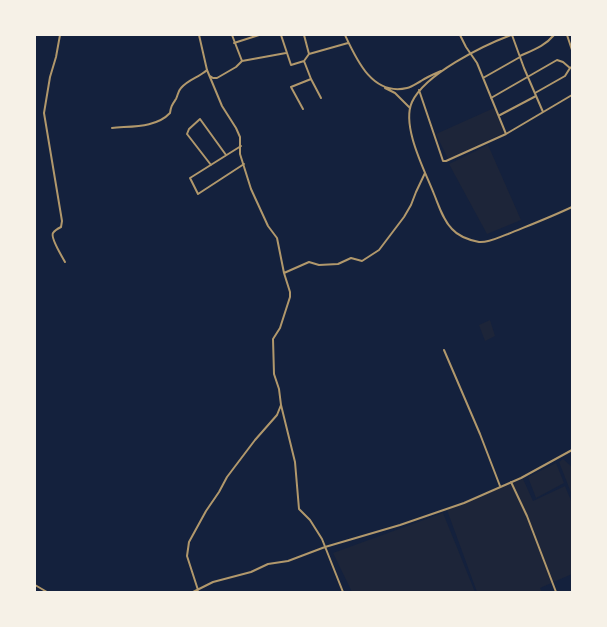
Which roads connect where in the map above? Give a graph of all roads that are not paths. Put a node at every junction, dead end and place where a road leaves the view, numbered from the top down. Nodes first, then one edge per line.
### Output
1 (60, 35) edge
2 (198, 35) edge
3 (232, 35) edge
4 (260, 35) edge
5 (281, 35) edge
6 (304, 35) edge
7 (345, 35) edge
8 (460, 35) edge
9 (512, 35) edge
10 (554, 35) edge
11 (567, 35) edge
12 (503, 36) edge
13 (234, 43) junction
14 (348, 43) junction
15 (572, 50) edge
16 (286, 52) junction
17 (309, 54) junction
18 (471, 54) junction
19 (520, 57) junction
20 (242, 61) junction
21 (304, 61) junction
22 (571, 67) edge
23 (207, 70) junction
24 (444, 70) junction
25 (210, 76) junction
26 (528, 76) junction
27 (483, 78) junction
28 (311, 79) junction
29 (382, 87) junction
30 (419, 90) junction
31 (536, 95) junction
32 (572, 96) edge
33 (321, 98) dead end
34 (491, 98) junction
35 (410, 108) junction
36 (303, 109) dead end
37 (543, 112) junction
38 (500, 116) junction
39 (112, 128) dead end
40 (506, 134) junction
41 (241, 146) junction
42 (226, 155) junction
43 (244, 164) junction
44 (211, 165) junction
45 (425, 173) junction
46 (572, 207) edge
47 (65, 262) dead end
48 (284, 273) junction
49 (444, 350) dead end
50 (281, 405) junction
51 (572, 450) edge
52 (511, 482) junction
53 (500, 486) junction
54 (325, 547) junction
55 (35, 585) edge
56 (198, 590) junction
57 (47, 592) edge
58 (194, 592) edge
59 (343, 592) edge
60 (556, 592) edge

1 - 47 street
2 - 23 street
3 - 13 street
4 - 13 street
5 - 16 street
6 - 17 street
7 - 14 street
8 - 18 street
9 - 12 street
9 - 19 street
10 - 19 street
11 - 15 street
12 - 18 street
13 - 20 street
14 - 17 street
14 - 29 street
16 - 20 street
16 - 21 street
17 - 21 street
18 - 24 street
18 - 27 street
19 - 26 street
19 - 27 street
20 - 25 street
21 - 28 street
22 - 26 street
22 - 31 street
23 - 25 street
23 - 39 street
24 - 29 street
24 - 30 street
25 - 41 street
26 - 31 street
26 - 34 street
27 - 34 street
28 - 33 street
28 - 36 street
29 - 35 street
30 - 35 street
30 - 40 street
31 - 37 street
31 - 38 street
32 - 37 street
34 - 38 street
35 - 45 street
37 - 40 street
38 - 40 street
41 - 42 street
41 - 43 street
42 - 44 street
42 - 44 street
43 - 44 street
43 - 48 street
45 - 46 street
45 - 48 street
48 - 50 street
49 - 53 street
50 - 54 street
50 - 56 street
51 - 52 street
52 - 53 street
52 - 60 street
53 - 54 street
54 - 56 street
54 - 59 street
55 - 57 street
56 - 58 street

